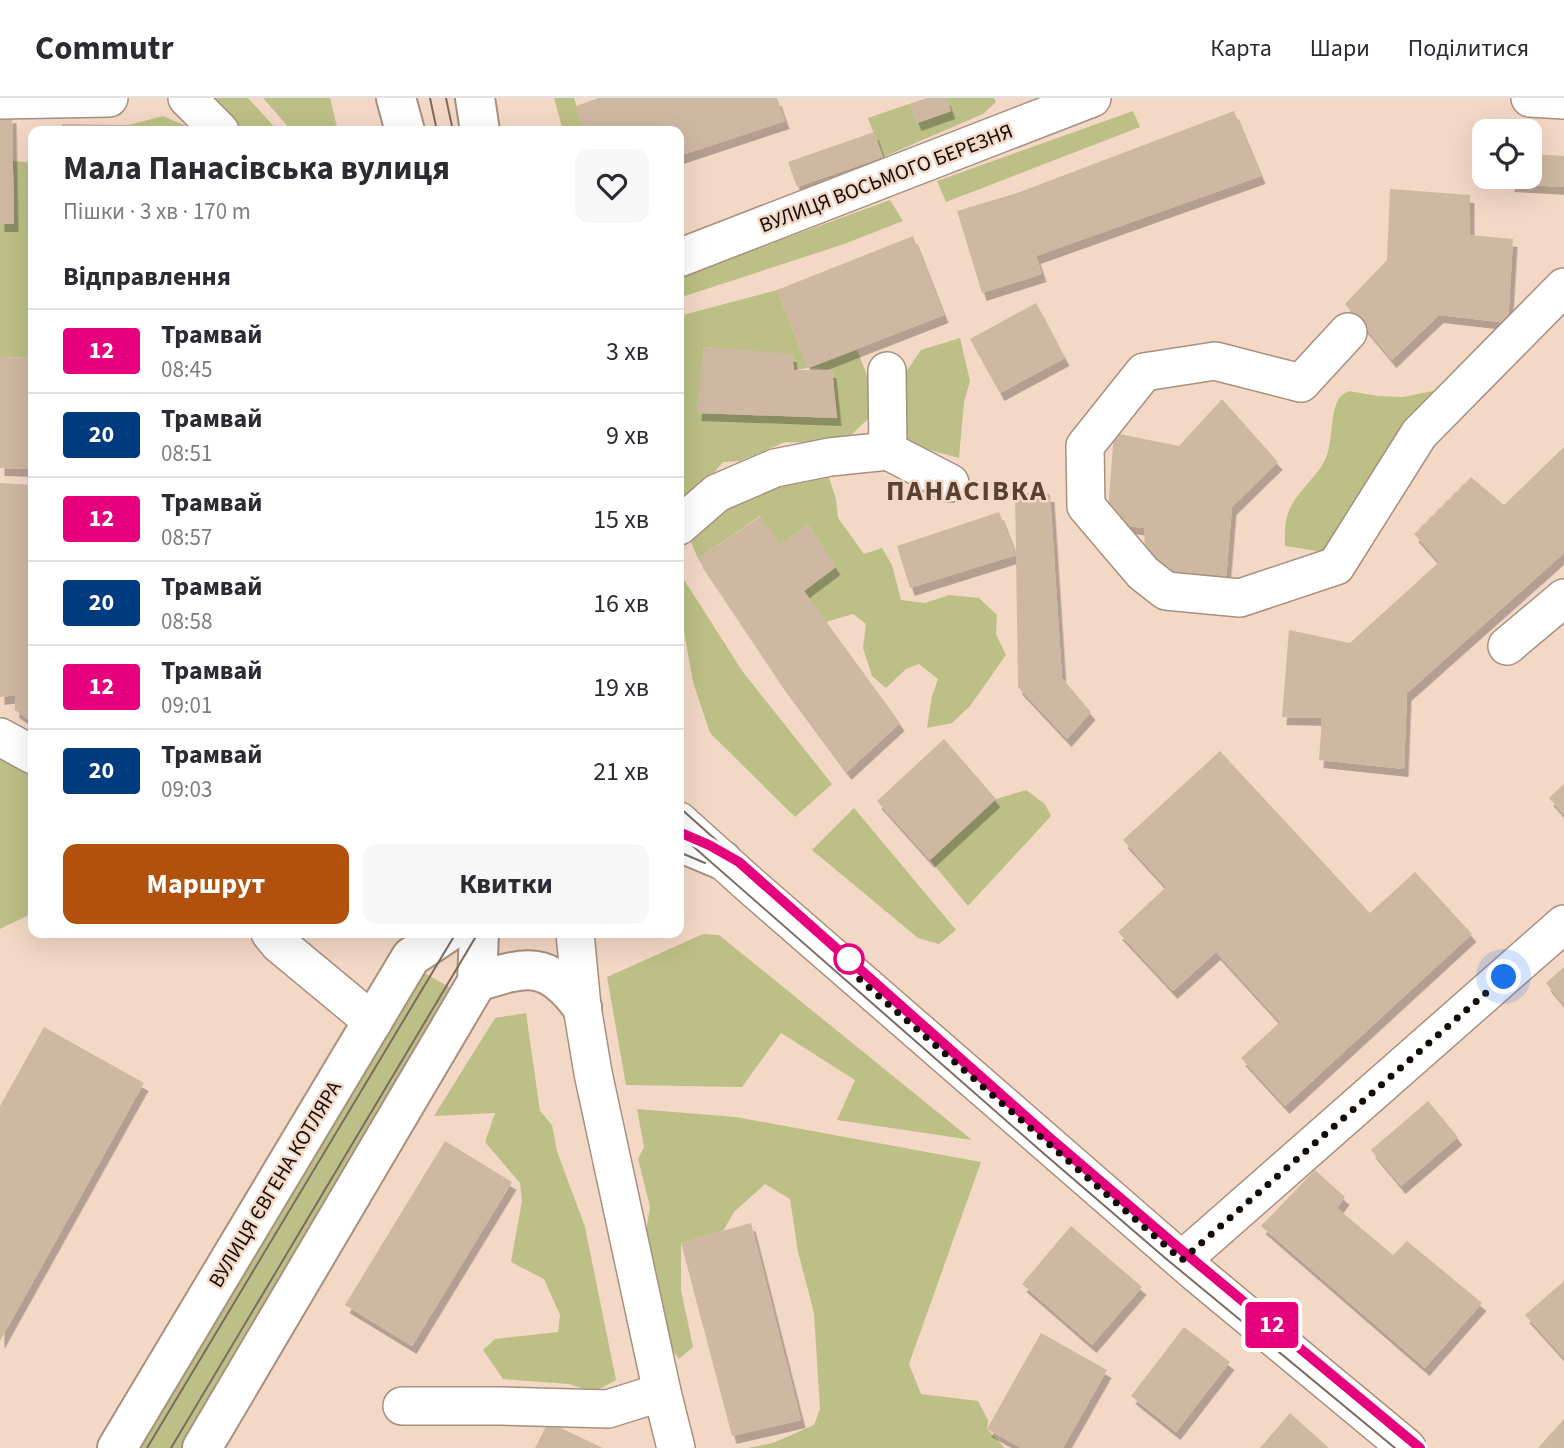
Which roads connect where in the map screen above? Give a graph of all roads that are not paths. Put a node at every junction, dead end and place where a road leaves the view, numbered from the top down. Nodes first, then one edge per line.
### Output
1 (109, 98) edge
2 (187, 98) edge
3 (397, 98) edge
4 (475, 98) edge
5 (1092, 98) edge
6 (1530, 98) edge
7 (0, 100) edge
8 (1564, 100) edge
9 (215, 126) edge
10 (404, 126) edge
11 (479, 126) edge
12 (684, 256) edge
13 (1564, 288) edge
14 (1348, 332) dead end
15 (887, 371) dead end
16 (888, 452) junction
17 (950, 483) dead end
18 (684, 522) edge
19 (1564, 598) edge
20 (1507, 646) dead end
21 (0, 737) edge
22 (28, 752) edge
23 (684, 826) edge
24 (684, 844) edge
25 (722, 860) junction
26 (1564, 925) edge
27 (280, 938) edge
28 (440, 938) edge
29 (479, 938) edge
30 (575, 938) edge
31 (477, 982) junction
32 (582, 1007) junction
33 (373, 1022) junction
34 (1182, 1260) junction
35 (662, 1392) junction
36 (401, 1406) dead end
37 (117, 1448) edge
38 (202, 1448) edge
39 (676, 1448) edge
40 (1407, 1448) edge

1 - 7 street
2 - 9 street
3 - 10 main road
4 - 11 main road
5 - 12 street, ВУЛИЦЯ ВОСЬМОГО БЕРЕЗНЯ
6 - 8 street
13 - 14 street
15 - 16 street
16 - 17 street
16 - 18 street
19 - 20 street
21 - 22 street
23 - 25 street
24 - 25 main road
25 - 34 street
26 - 34 street
27 - 33 street
28 - 33 main road, ВУЛИЦЯ ЄВГЕНА КОТЛЯРА
29 - 31 main road
30 - 32 street
31 - 32 main road
31 - 38 main road
32 - 35 street
33 - 37 main road, ВУЛИЦЯ ЄВГЕНА КОТЛЯРА
34 - 40 street
35 - 36 street
35 - 39 street

